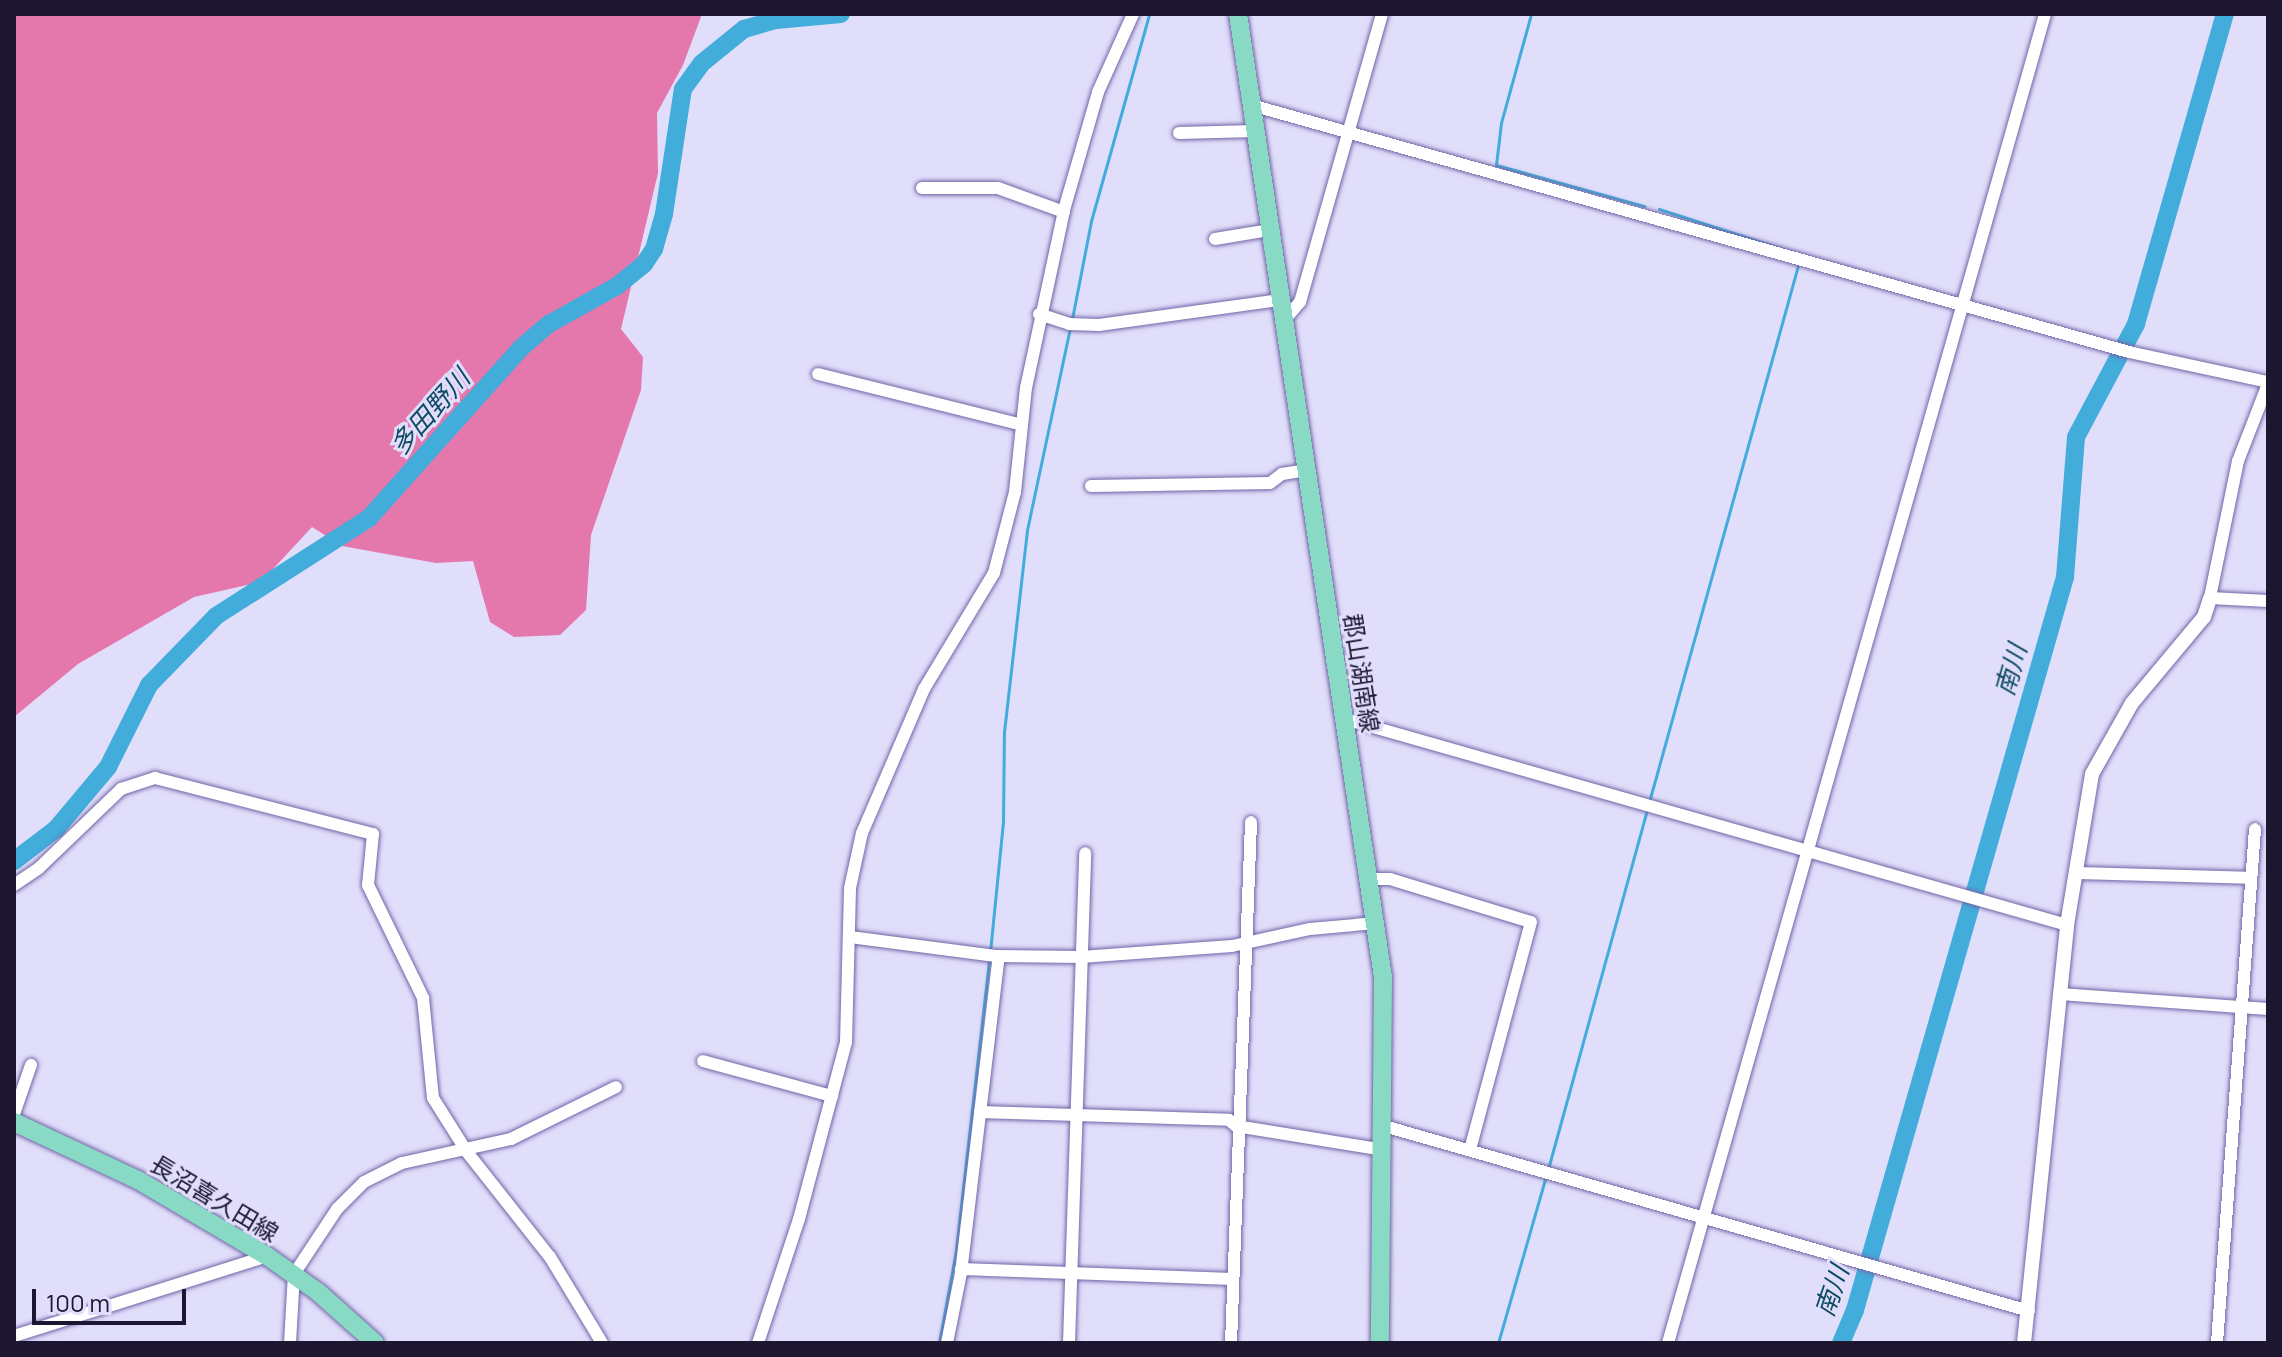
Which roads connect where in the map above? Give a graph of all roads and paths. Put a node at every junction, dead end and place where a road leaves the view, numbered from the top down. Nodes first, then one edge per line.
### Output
1 (1133, 14) edge
2 (1239, 14) edge
3 (1382, 14) edge
4 (2045, 14) edge
5 (1251, 105) junction
6 (1255, 131) junction
7 (1349, 131) junction
8 (1179, 133) dead end
9 (922, 188) dead end
10 (1064, 212) junction
11 (1270, 230) junction
12 (1215, 239) dead end
13 (1280, 300) junction
14 (1962, 305) junction
15 (1039, 314) junction
16 (1283, 322) junction
17 (818, 374) dead end
18 (2268, 383) edge
19 (1022, 425) junction
20 (1306, 470) junction
21 (1091, 486) dead end
22 (2210, 598) junction
23 (2268, 601) edge
24 (1345, 719) junction
25 (1251, 822) dead end
26 (2255, 829) dead end
27 (1807, 851) junction
28 (1085, 853) dead end
29 (2075, 873) junction
30 (2251, 878) junction
31 (1371, 879) junction
32 (14, 885) edge
33 (1376, 923) junction
34 (2067, 925) junction
35 (850, 937) junction
36 (1246, 943) junction
37 (999, 956) junction
38 (1081, 957) junction
39 (2059, 994) junction
40 (2242, 1007) junction
41 (2268, 1009) edge
42 (703, 1061) dead end
43 (31, 1065) dead end
44 (616, 1087) dead end
45 (832, 1096) junction
46 (980, 1112) junction
47 (14, 1114) edge
48 (1075, 1116) junction
49 (14, 1122) edge
50 (1236, 1126) junction
51 (1384, 1126) junction
52 (1384, 1150) junction
53 (1470, 1150) junction
54 (467, 1152) junction
55 (1703, 1219) junction
56 (267, 1256) junction
57 (961, 1269) junction
58 (1072, 1272) junction
59 (294, 1274) junction
60 (1233, 1279) junction
61 (2029, 1311) junction
62 (14, 1336) edge
63 (290, 1343) edge
64 (375, 1343) edge
65 (602, 1343) edge
66 (758, 1343) edge
67 (947, 1343) edge
68 (1069, 1343) edge
69 (1231, 1343) edge
70 (1380, 1343) edge
71 (1668, 1343) edge
72 (2024, 1343) edge
73 (2217, 1343) edge

1 - 10 street
2 - 5 main road, 郡山湖南線
3 - 7 street
4 - 14 street
5 - 6 main road, 郡山湖南線
5 - 7 street
6 - 8 street
6 - 11 main road, 郡山湖南線
7 - 14 street
7 - 16 street
9 - 10 street
10 - 15 street
11 - 12 street
11 - 13 main road, 郡山湖南線
13 - 15 street
13 - 16 main road, 郡山湖南線
14 - 18 street
14 - 27 street
15 - 19 street
16 - 20 main road, 郡山湖南線
17 - 19 street
18 - 22 street
19 - 35 street
20 - 21 street
20 - 24 main road, 郡山湖南線
22 - 23 street
22 - 29 street
24 - 27 street
24 - 31 main road, 郡山湖南線
25 - 36 street
26 - 30 street
27 - 34 street
27 - 55 street
28 - 38 street
29 - 30 street
29 - 34 street
30 - 40 street
31 - 33 main road, 郡山湖南線
31 - 53 street
32 - 54 street
33 - 36 street
33 - 51 main road, 郡山湖南線
34 - 39 street
35 - 37 street
35 - 45 street
36 - 38 street
36 - 50 street
37 - 38 street
37 - 46 street
38 - 48 street
39 - 40 street
39 - 61 street
40 - 41 street
40 - 73 street
42 - 45 street
43 - 47 street
44 - 54 street
45 - 66 street
46 - 48 street
46 - 57 street
48 - 50 street
48 - 58 street
49 - 56 main road, 長沼喜久田線
50 - 52 street
50 - 60 street
51 - 52 main road, 郡山湖南線
51 - 53 street
52 - 70 main road, 郡山湖南線
53 - 55 street
54 - 59 street
54 - 65 street
55 - 61 street
55 - 71 street
56 - 59 main road, 長沼喜久田線
56 - 62 street
57 - 58 street
57 - 67 street
58 - 60 street
58 - 68 street
59 - 63 street
59 - 64 main road, 長沼喜久田線
60 - 69 street
61 - 72 street

